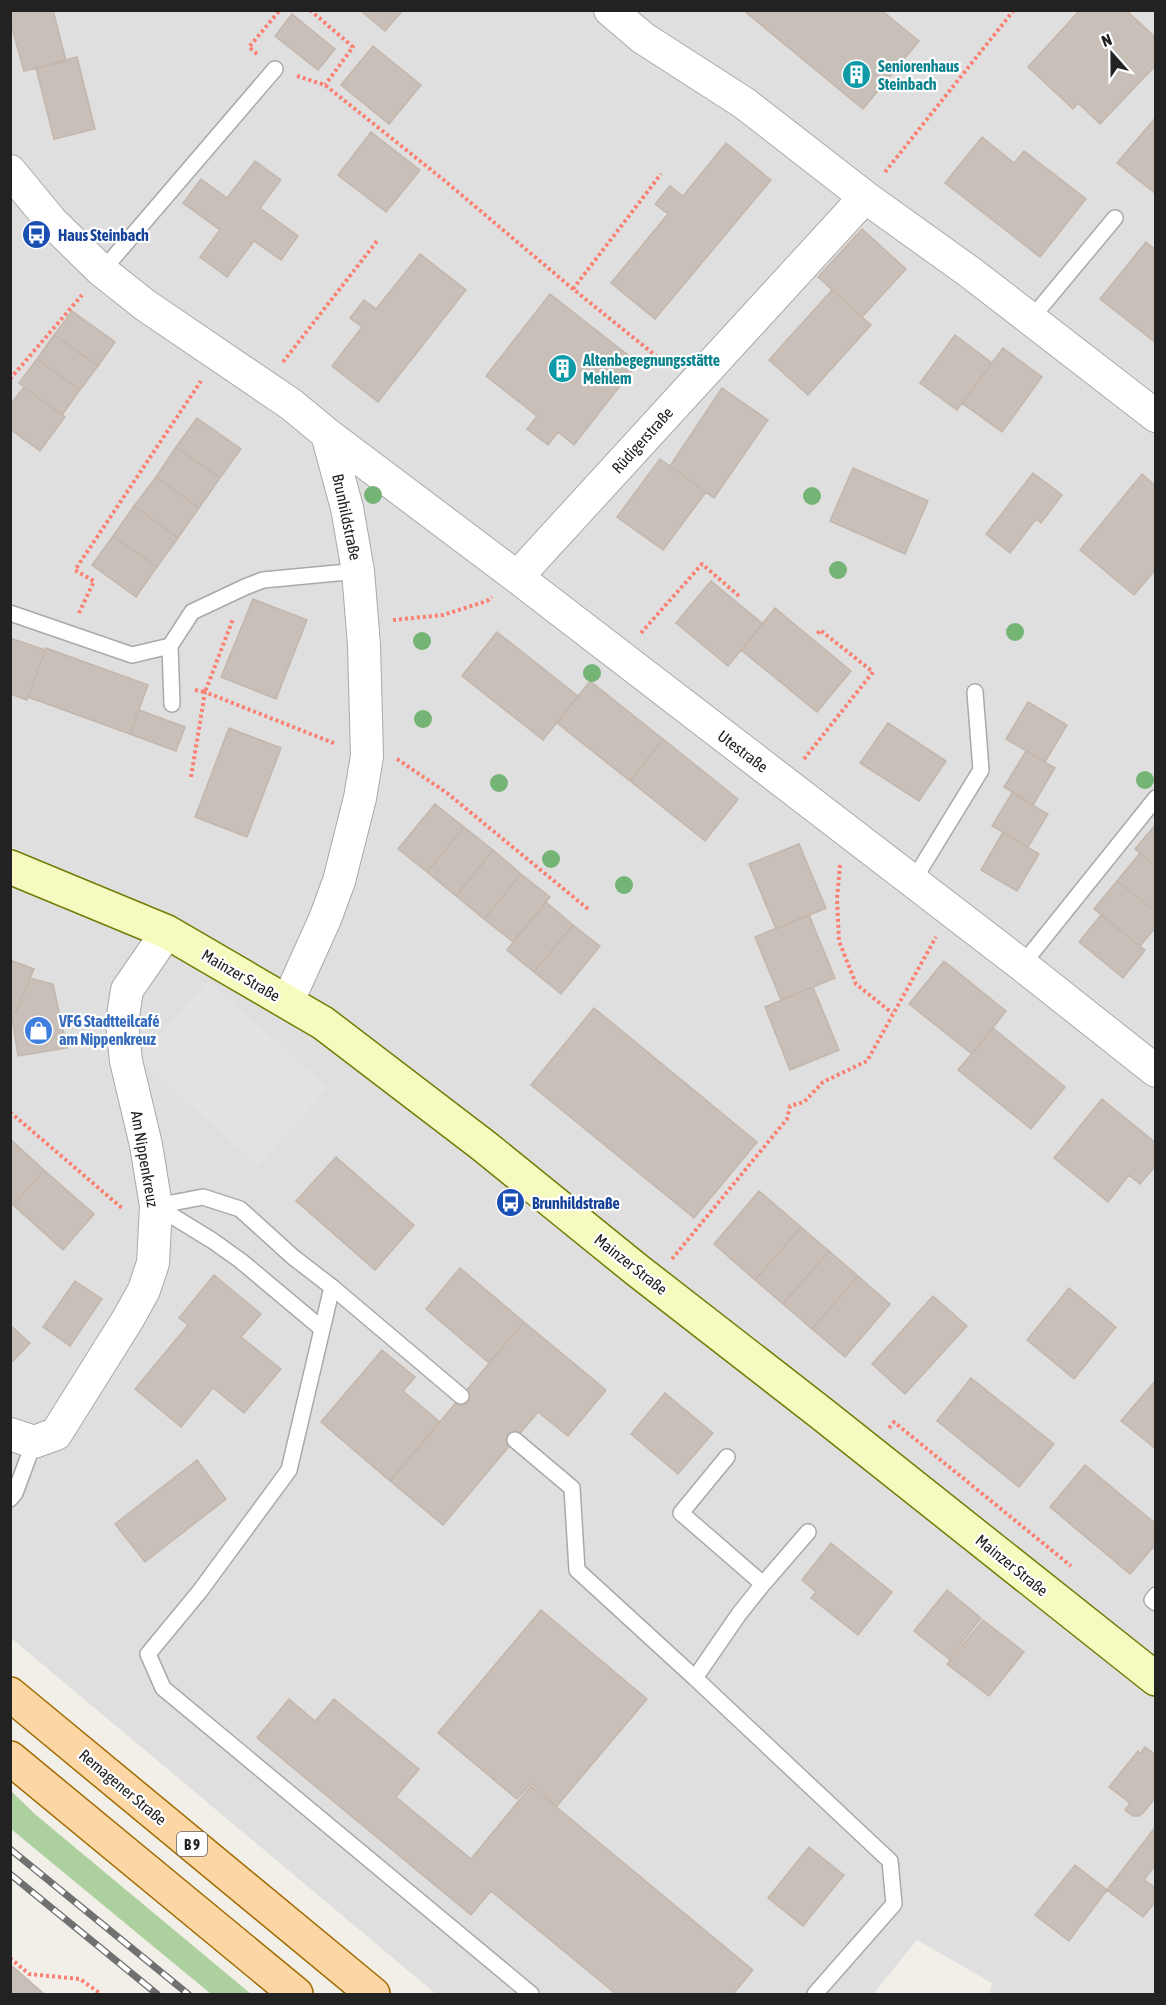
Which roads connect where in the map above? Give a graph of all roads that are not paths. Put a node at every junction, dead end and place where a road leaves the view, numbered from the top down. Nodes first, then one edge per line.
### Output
1 (610, 10) edge
2 (275, 69) road end
3 (10, 171) edge
4 (865, 197) junction
5 (1115, 218) dead end
6 (102, 271) junction
7 (1030, 320) junction
8 (1155, 416) edge
9 (327, 434) junction
10 (358, 571) junction
11 (517, 577) junction
12 (10, 612) edge
13 (170, 646) junction
14 (975, 692) dead end
15 (172, 704) dead end
16 (1155, 798) edge
17 (10, 867) edge
18 (913, 881) junction
19 (167, 932) junction
20 (1022, 965) junction
21 (288, 1001) junction
22 (1155, 1071) edge
23 (156, 1206) junction
24 (332, 1287) junction
25 (321, 1328) junction
26 (461, 1396) dead end
27 (22, 1438) edge
28 (514, 1440) dead end
29 (727, 1457) dead end
30 (10, 1499) edge
31 (808, 1532) dead end
32 (763, 1584) junction
33 (1155, 1595) edge
34 (1155, 1603) edge
35 (695, 1678) junction
36 (1155, 1679) edge
37 (10, 1694) edge
38 (10, 1758) edge
39 (296, 1995) edge
40 (373, 1995) edge
41 (531, 1995) edge
42 (815, 1995) edge

1 - 4 street
2 - 6 lane
3 - 6 street
4 - 7 street
4 - 11 street, Rüdigerstraße
5 - 7 lane
6 - 9 street
7 - 8 street
9 - 10 street, Brunhildstraße
9 - 11 street, Utestraße
10 - 13 lane
10 - 21 street, Brunhildstraße
11 - 18 street, Utestraße
12 - 13 lane
13 - 15 lane
14 - 18 lane
16 - 20 lane
17 - 19 street, Mainzer Straße
18 - 20 street, Utestraße
19 - 21 street, Mainzer Straße
19 - 23 street, Am Nippenkreuz
20 - 22 street, Utestraße
21 - 36 street, Mainzer Straße
23 - 24 lane
23 - 25 lane
23 - 27 street, Am Nippenkreuz
24 - 25 lane
24 - 26 lane
25 - 41 lane
27 - 30 lane
28 - 35 lane
29 - 32 lane
31 - 32 lane
32 - 35 lane
33 - 34 lane
35 - 42 lane
37 - 40 main road, Remagener Straße / B 9
38 - 39 main road

